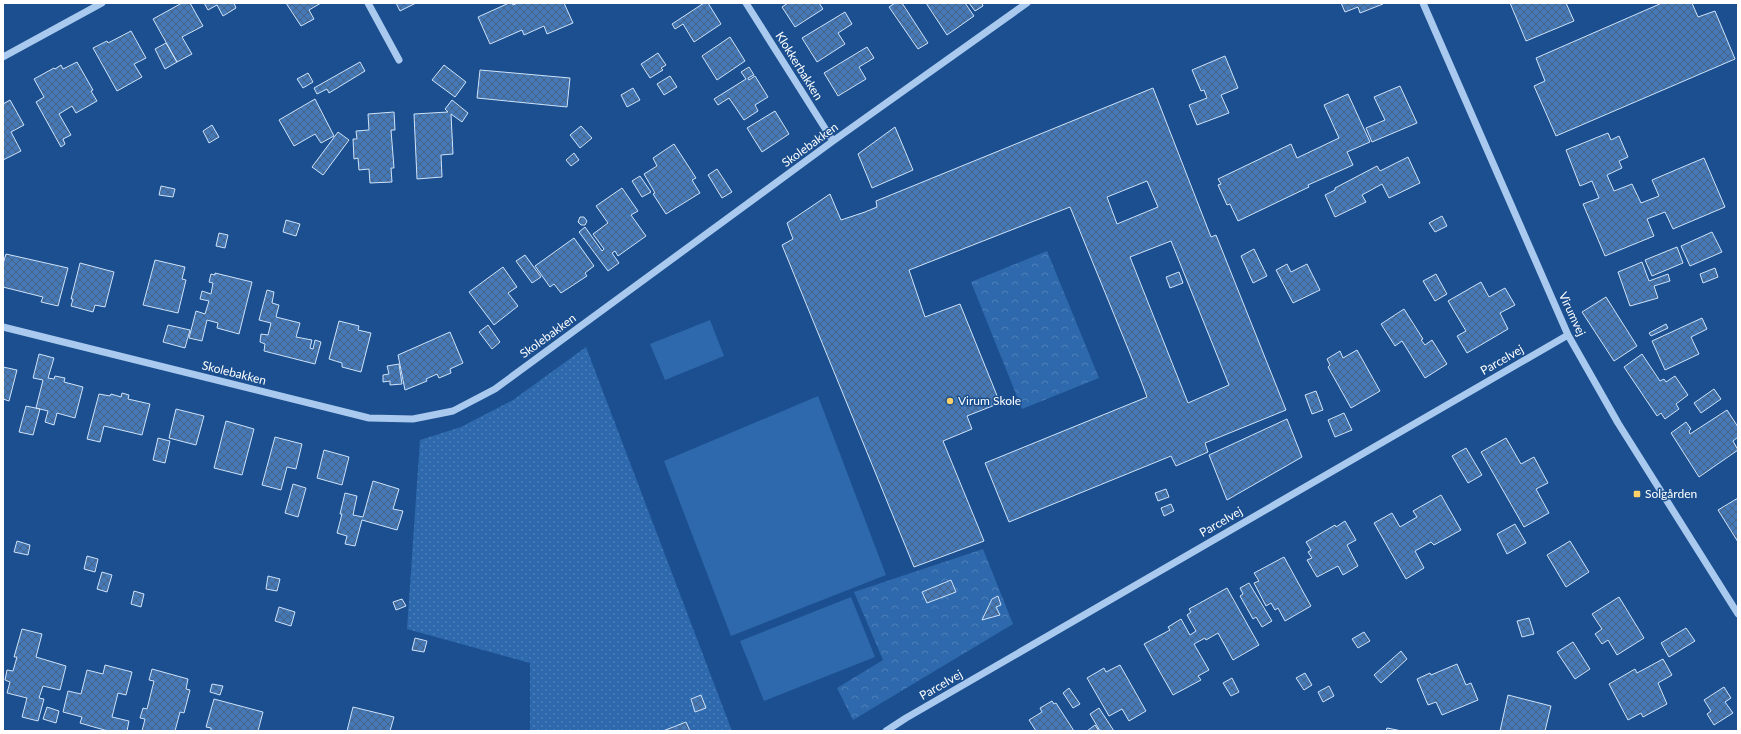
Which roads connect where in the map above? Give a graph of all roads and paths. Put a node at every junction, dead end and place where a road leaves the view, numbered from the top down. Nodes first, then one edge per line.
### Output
1 (102, 3) edge
2 (368, 3) edge
3 (746, 3) edge
4 (1027, 3) edge
5 (1424, 3) edge
6 (3, 57) edge
7 (399, 60) dead end
8 (833, 141) junction
9 (3, 327) edge
10 (1568, 335) junction
11 (1738, 614) edge
12 (886, 731) edge

1 - 6 street
2 - 7 street
3 - 8 street, Klokkerbakken
4 - 8 street, Skolebakken
5 - 10 street, Virumvej
8 - 9 street, Skolebakken
10 - 11 street, Virumvej
10 - 12 street, Parcelvej

